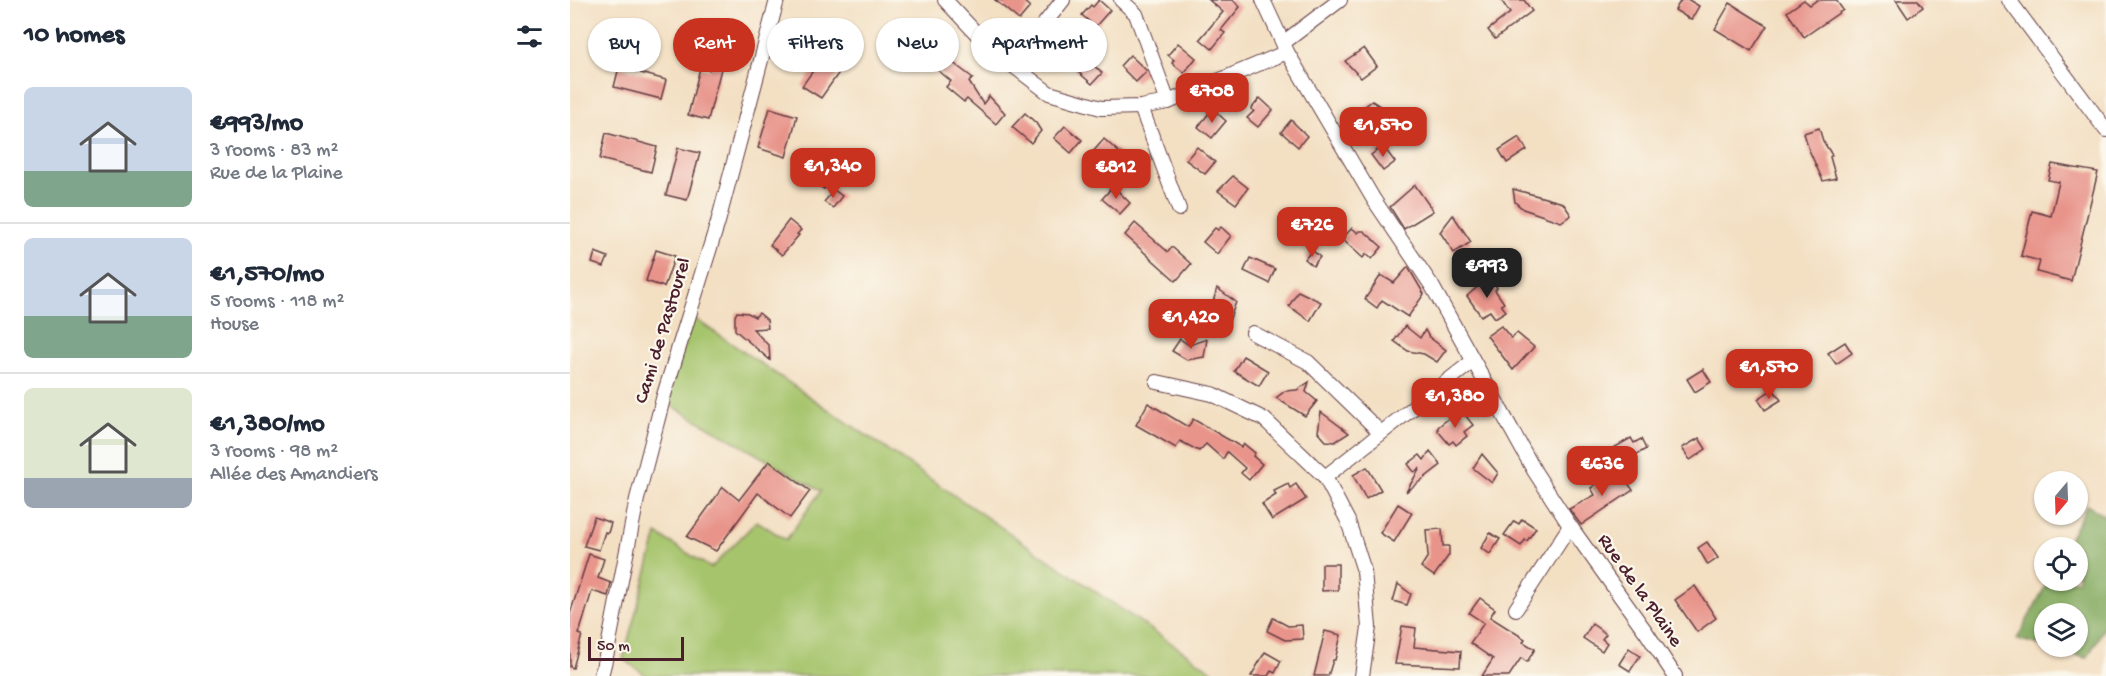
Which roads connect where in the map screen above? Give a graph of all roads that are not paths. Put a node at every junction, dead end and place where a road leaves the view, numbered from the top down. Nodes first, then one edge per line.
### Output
1 (777, 0) edge
2 (945, 0) edge
3 (1063, 0) edge
4 (1121, 0) edge
5 (1263, 0) edge
6 (1340, 0) edge
7 (2008, 0) edge
8 (1049, 18) edge
9 (971, 28) edge
10 (1285, 47) junction
11 (1021, 72) edge
12 (1168, 102) junction
13 (1141, 107) junction
14 (2106, 130) edge
15 (1179, 209) dead end
16 (1253, 333) dead end
17 (1473, 361) junction
18 (1157, 382) dead end
19 (1381, 433) junction
20 (1325, 477) junction
21 (1570, 526) junction
22 (1516, 609) dead end
23 (1366, 675) edge
24 (600, 676) edge
25 (1675, 676) edge

1 - 24 street, Cami de Pastourel
2 - 9 street
3 - 8 street
4 - 12 street
5 - 10 street, Rue de la Plaine
6 - 10 street
7 - 14 street
10 - 12 street
10 - 17 street, Rue de la Plaine
11 - 13 street
12 - 13 street
13 - 15 street
16 - 19 street
17 - 19 street
17 - 21 street, Rue de la Plaine
18 - 20 street
19 - 20 street
20 - 23 street
21 - 22 street
21 - 25 street, Rue de la Plaine

